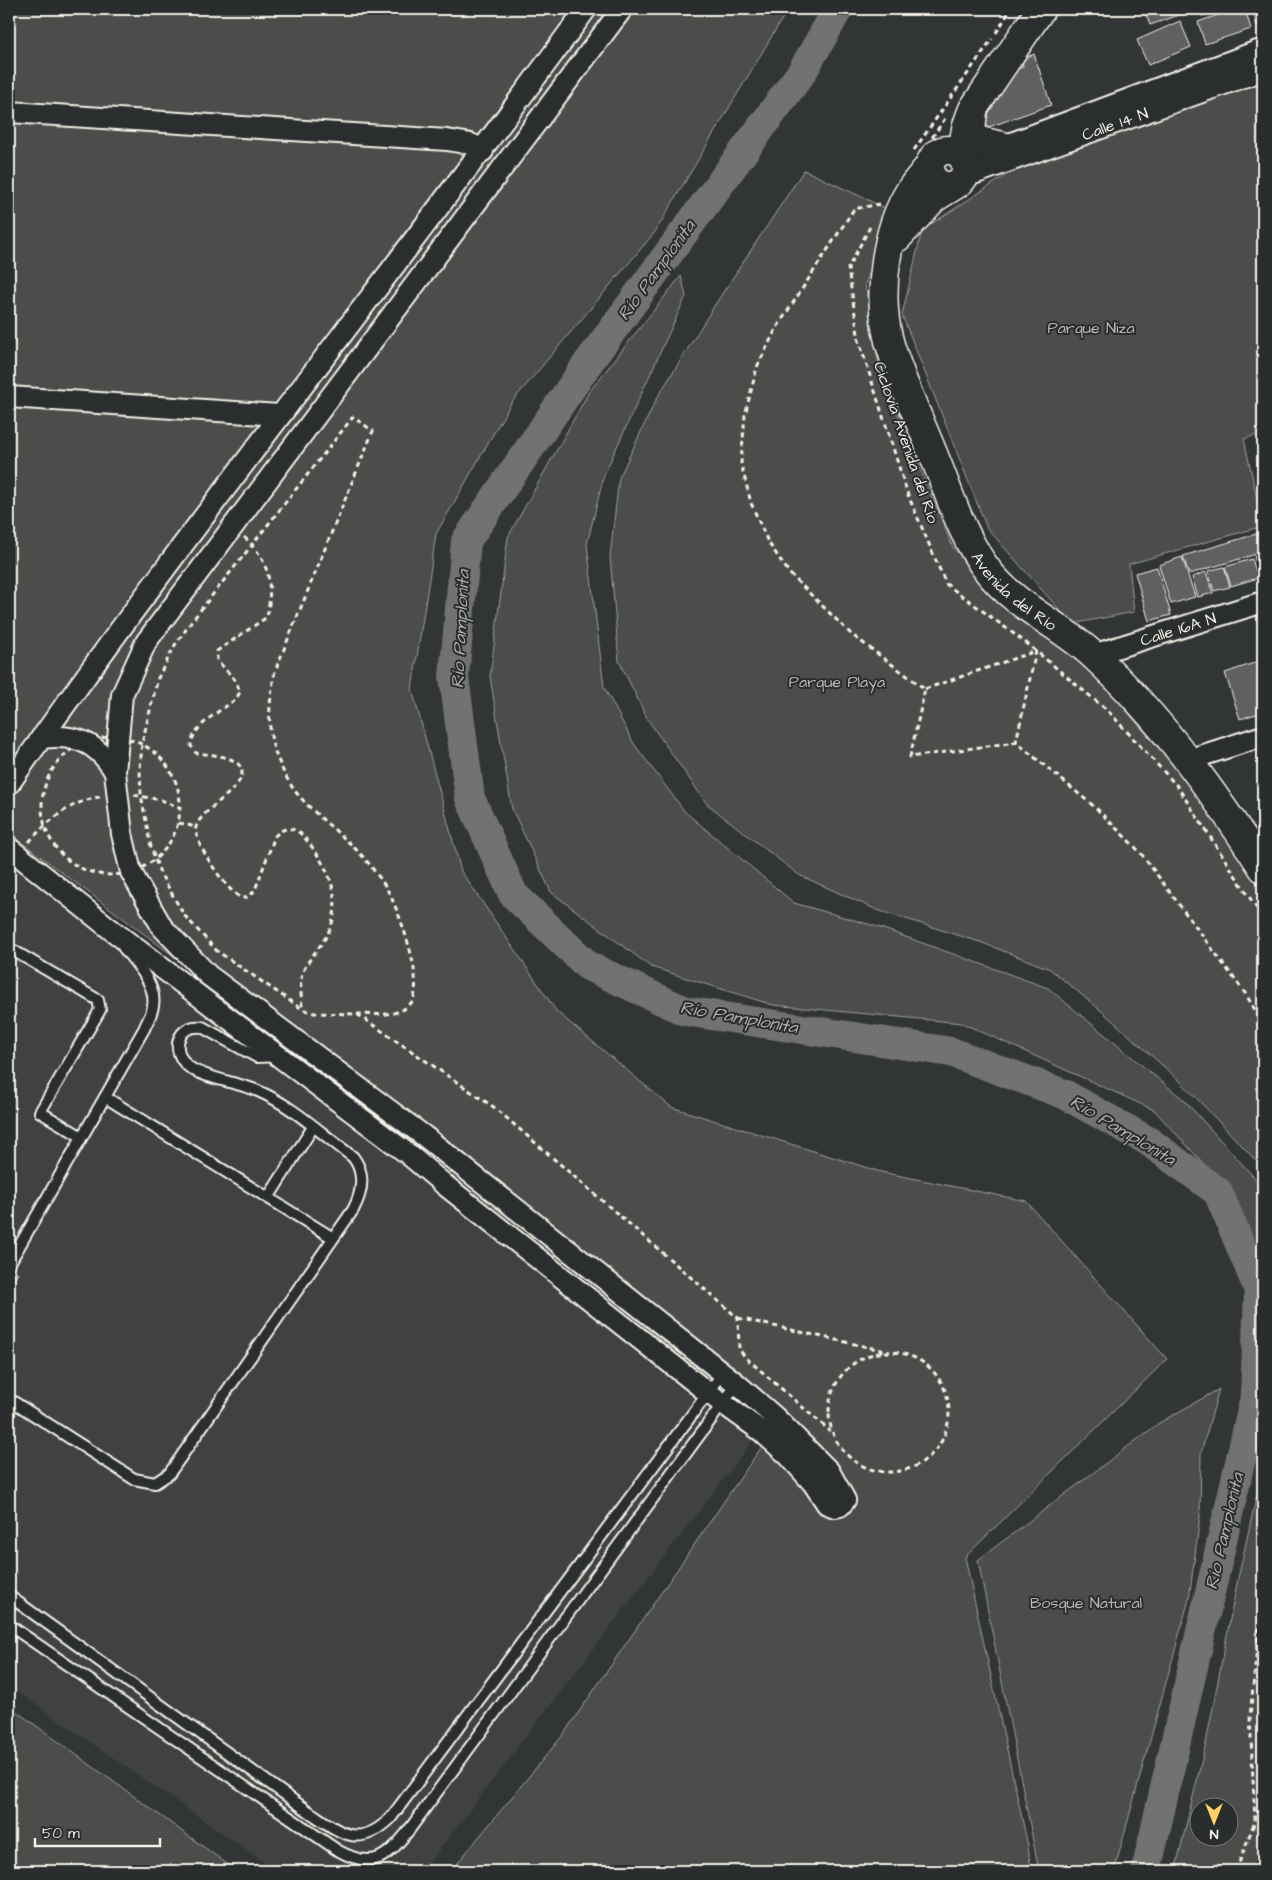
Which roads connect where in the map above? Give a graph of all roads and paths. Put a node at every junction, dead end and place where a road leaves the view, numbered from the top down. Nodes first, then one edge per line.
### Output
1 (586, 9) edge
2 (622, 9) edge
3 (1011, 9) edge
4 (1042, 9) edge
5 (1263, 49) edge
6 (1263, 70) edge
7 (961, 111) junction
8 (9, 112) edge
9 (1002, 146) junction
10 (483, 151) junction
11 (926, 156) junction
12 (962, 174) junction
13 (878, 211) dead end
14 (874, 219) dead end
15 (889, 251) junction
16 (9, 397) edge
17 (280, 414) junction
18 (232, 527) junction
19 (252, 544) junction
20 (1263, 602) edge
21 (1036, 651) junction
22 (1093, 655) junction
23 (925, 688) junction
24 (1263, 736) edge
25 (40, 738) junction
26 (1016, 742) junction
27 (1188, 760) junction
28 (115, 772) junction
29 (9, 784) edge
30 (117, 794) junction
31 (141, 796) junction
32 (181, 808) dead end
33 (179, 823) dead end
34 (196, 827) junction
35 (9, 831) edge
36 (13, 851) edge
37 (1263, 868) edge
38 (1263, 918) edge
39 (109, 928) junction
40 (9, 948) edge
41 (302, 1009) junction
42 (357, 1014) junction
43 (1263, 1022) edge
44 (280, 1056) junction
45 (105, 1097) junction
46 (313, 1127) junction
47 (424, 1136) junction
48 (82, 1137) junction
49 (408, 1154) junction
50 (464, 1169) junction
51 (446, 1186) junction
52 (268, 1198) junction
53 (333, 1238) junction
54 (9, 1264) edge
55 (738, 1318) junction
56 (893, 1353) junction
57 (730, 1379) junction
58 (715, 1398) junction
59 (9, 1399) edge
60 (830, 1430) junction
61 (1263, 1586) edge
62 (9, 1596) edge
63 (9, 1625) edge
64 (1236, 1871) edge

1 - 10 street
2 - 18 street
3 - 11 path
4 - 7 main road
5 - 9 street, Calle 14 N
6 - 12 street, Calle 14 N
7 - 9 main road
7 - 11 path
7 - 11 main road, Avenida del Río
7 - 12 main road
8 - 10 street
9 - 12 street, Calle 14 N
10 - 17 street
11 - 12 main road
11 - 15 main road, Avenida del Río
12 - 15 main road
13 - 23 path
14 - 21 path, Ciclovía Avenida del Río
15 - 22 main road, Avenida del Río
16 - 17 street
17 - 25 street
18 - 19 path
18 - 28 street
19 - 31 path
19 - 34 path
19 - 42 path
20 - 22 street, Calle 16A N
21 - 23 path
21 - 26 path
21 - 38 path, Ciclovía Avenida del Río
22 - 27 main road, Avenida del Río
23 - 26 path
24 - 27 street
25 - 28 street
25 - 29 street
26 - 43 path
27 - 37 main road, Avenida del Río
28 - 30 street
30 - 31 path
30 - 36 path
30 - 47 street
31 - 32 path
31 - 41 path
33 - 34 path
34 - 41 path
35 - 36 street
36 - 39 street
39 - 44 street
39 - 45 lane
40 - 48 lane
41 - 42 path
42 - 55 path
44 - 46 lane
44 - 49 street
45 - 48 lane
45 - 52 lane
46 - 52 lane
46 - 53 lane
47 - 49 street
47 - 50 street
48 - 54 lane
49 - 51 street
50 - 51 street
50 - 57 street
51 - 58 street
52 - 53 lane
53 - 59 lane
55 - 56 path
55 - 60 path
56 - 60 path
56 - 60 path
57 - 58 lane
57 - 58 lane
57 - 58 street
58 - 62 lane
58 - 63 lane
61 - 64 path

